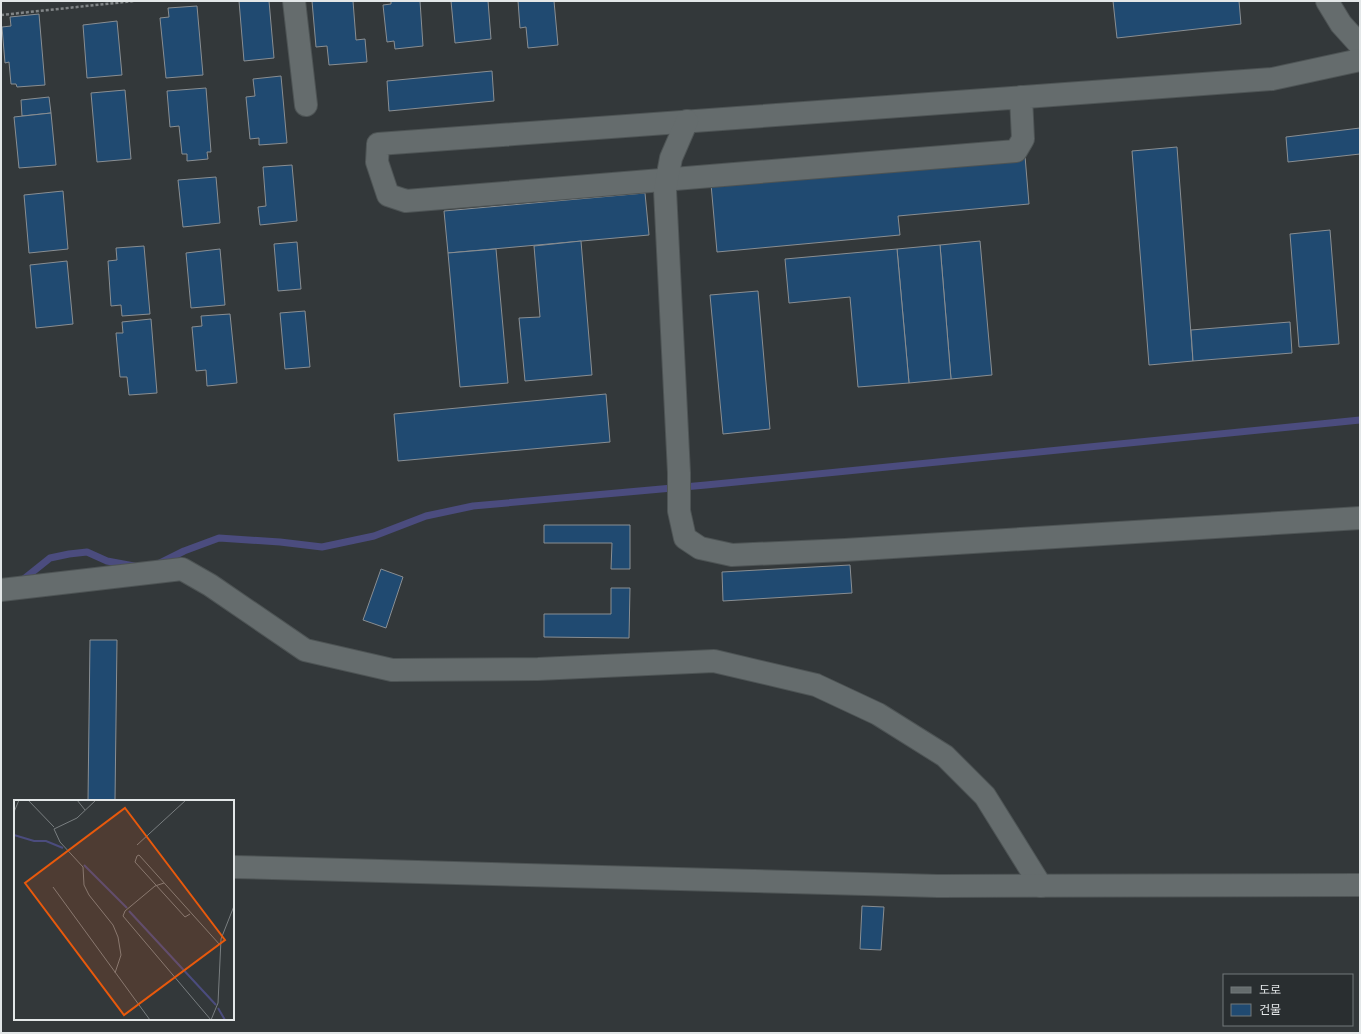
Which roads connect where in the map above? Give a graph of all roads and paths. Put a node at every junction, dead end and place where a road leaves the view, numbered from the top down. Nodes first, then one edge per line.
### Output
1 (134, 1) edge
2 (294, 1) edge
3 (1327, 1) edge
4 (1, 15) edge
5 (1360, 45) edge
6 (1360, 60) edge
7 (1021, 97) junction
8 (306, 106) dead end
9 (687, 121) junction
10 (666, 181) junction
11 (1360, 518) edge
12 (1, 590) edge
13 (234, 867) edge
14 (1360, 885) edge
15 (1041, 886) junction

1 - 4 path
2 - 8 street
3 - 5 street
6 - 7 street
7 - 9 street
7 - 10 street
9 - 10 street
9 - 10 street
10 - 11 street
12 - 15 street
13 - 15 street
14 - 15 street

